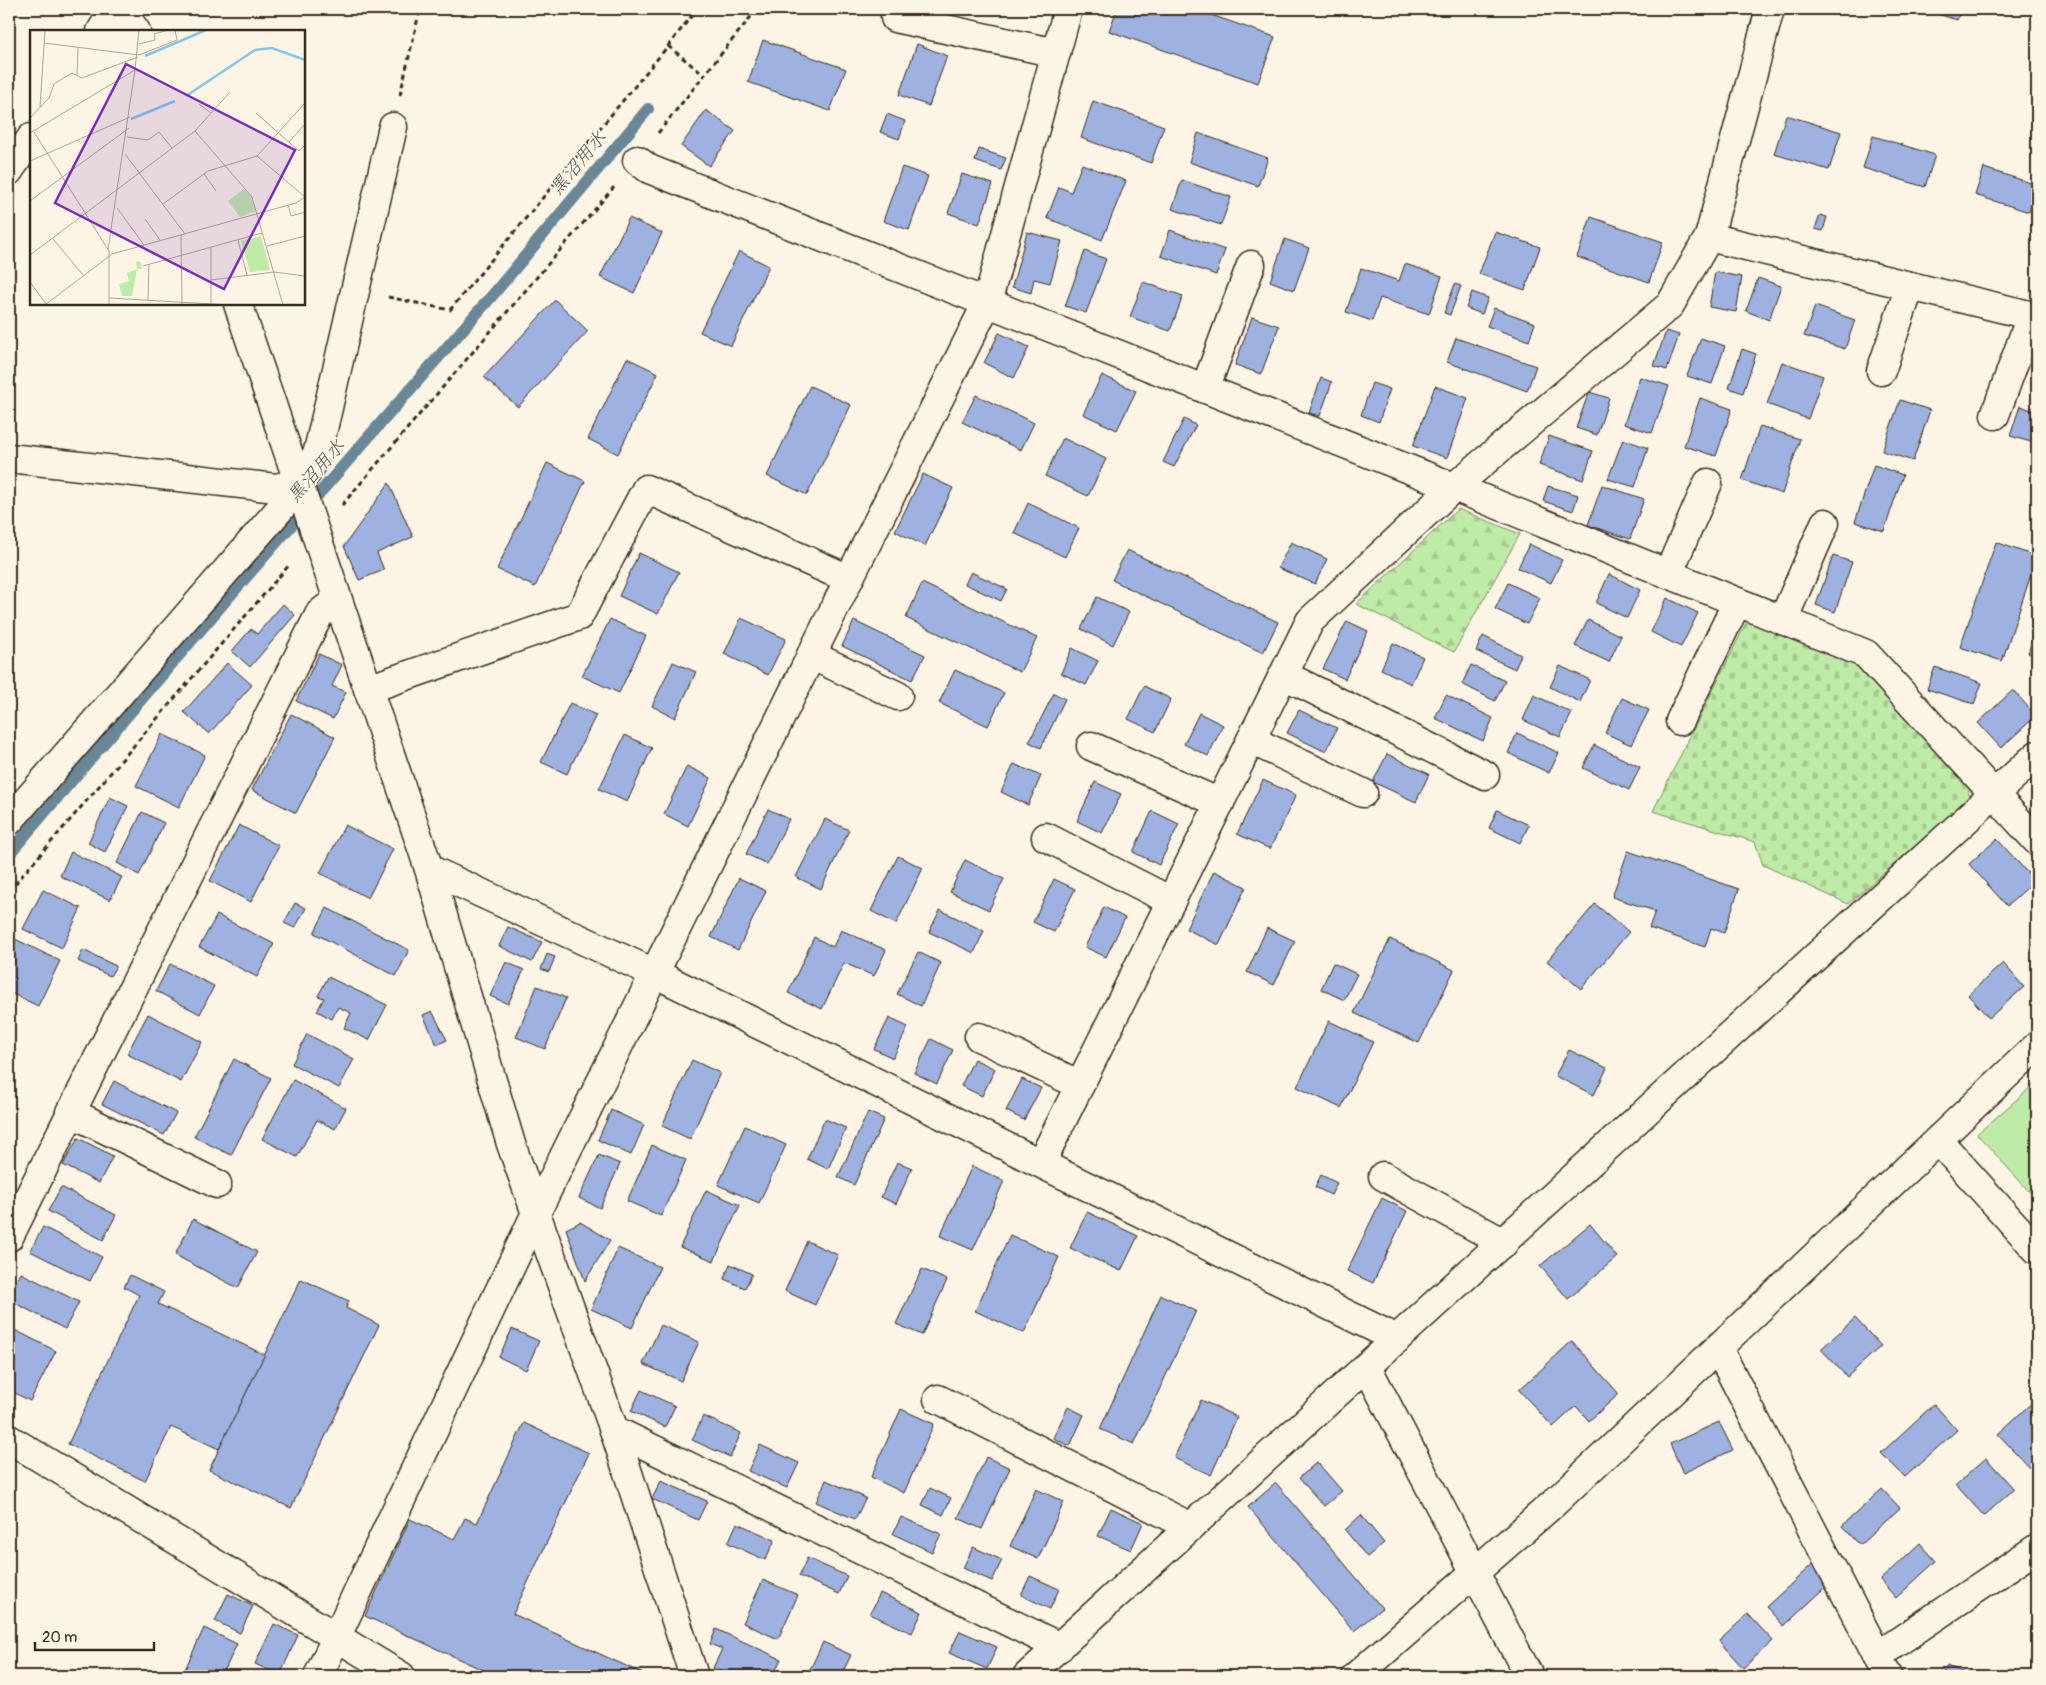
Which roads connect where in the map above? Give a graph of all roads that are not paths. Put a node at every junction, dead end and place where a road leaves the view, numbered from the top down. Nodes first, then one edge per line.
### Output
1 (115, 9) edge
2 (120, 9) edge
3 (1068, 9) edge
4 (1770, 9) edge
5 (895, 18) dead end
6 (102, 30) edge
7 (135, 30) edge
8 (1056, 53) junction
9 (393, 127) road end
10 (30, 140) edge
11 (629, 169) road end
12 (9, 171) edge
13 (1709, 237) junction
14 (1251, 265) dead end
15 (1910, 286) junction
16 (987, 303) junction
17 (238, 305) edge
18 (2034, 316) edge
19 (1881, 372) dead end
20 (1205, 389) junction
21 (1994, 415) dead end
22 (9, 458) edge
23 (1708, 483) dead end
24 (1454, 487) junction
25 (305, 501) junction
26 (1826, 523) dead end
27 (1668, 574) junction
28 (848, 579) junction
29 (337, 600) junction
30 (1737, 602) junction
31 (1783, 620) junction
32 (811, 655) junction
33 (1284, 675) junction
34 (368, 689) junction
35 (898, 696) dead end
36 (1680, 721) dead end
37 (1251, 740) junction
38 (1091, 746) dead end
39 (2037, 756) edge
40 (1486, 775) dead end
41 (1363, 793) dead end
42 (1995, 794) junction
43 (1220, 803) junction
44 (9, 821) edge
45 (1046, 837) dead end
46 (2037, 841) edge
47 (429, 869) junction
48 (1171, 901) junction
49 (654, 973) junction
50 (979, 1037) dead end
51 (2037, 1046) edge
52 (1080, 1084) junction
53 (70, 1112) junction
54 (1938, 1140) junction
55 (1042, 1162) junction
56 (1383, 1176) dead end
57 (217, 1184) dead end
58 (536, 1213) junction
59 (9, 1236) edge
60 (1504, 1243) junction
61 (2037, 1250) edge
62 (1397, 1339) junction
63 (1718, 1348) junction
64 (1367, 1367) junction
65 (938, 1399) dead end
66 (614, 1430) junction
67 (9, 1438) edge
68 (1191, 1527) junction
69 (2037, 1548) edge
70 (1476, 1573) junction
71 (336, 1637) junction
72 (1060, 1647) junction
73 (1882, 1666) edge
74 (318, 1676) edge
75 (401, 1676) edge
76 (694, 1676) edge
77 (1027, 1676) edge
78 (1356, 1676) edge
79 (1529, 1676) edge

1 - 6 street
2 - 7 street
3 - 8 street
4 - 13 street
5 - 8 street
8 - 16 street
9 - 25 street
10 - 12 street
11 - 16 street
13 - 15 street
13 - 24 street
14 - 20 street
15 - 18 street
15 - 19 street
16 - 20 street
16 - 28 street
17 - 25 street
18 - 21 street
20 - 24 street
22 - 25 street
23 - 27 street
24 - 27 street
24 - 33 street
25 - 29 street
25 - 44 street
26 - 31 street
27 - 30 street
28 - 32 street
28 - 34 street
29 - 34 street
29 - 53 street
30 - 31 street
30 - 36 street
31 - 42 street
32 - 35 street
32 - 49 street
33 - 37 street
33 - 40 street
34 - 47 street
37 - 41 street
37 - 43 street
38 - 43 street
39 - 42 street
42 - 46 street
42 - 60 street
43 - 48 street
45 - 48 street
47 - 49 street
47 - 58 street
48 - 52 street
49 - 55 street
49 - 58 street
50 - 52 street
51 - 54 street
52 - 55 street
53 - 57 street
53 - 59 street
54 - 61 street
54 - 63 street
55 - 62 street
56 - 60 street
58 - 66 street
58 - 71 street
60 - 62 street
62 - 64 street
63 - 70 street
63 - 73 street
64 - 68 street
64 - 70 street
65 - 68 street
66 - 72 street
66 - 76 street
67 - 71 street
68 - 72 street
69 - 73 street
70 - 78 street
70 - 79 street
71 - 74 street
71 - 75 street
72 - 77 street

